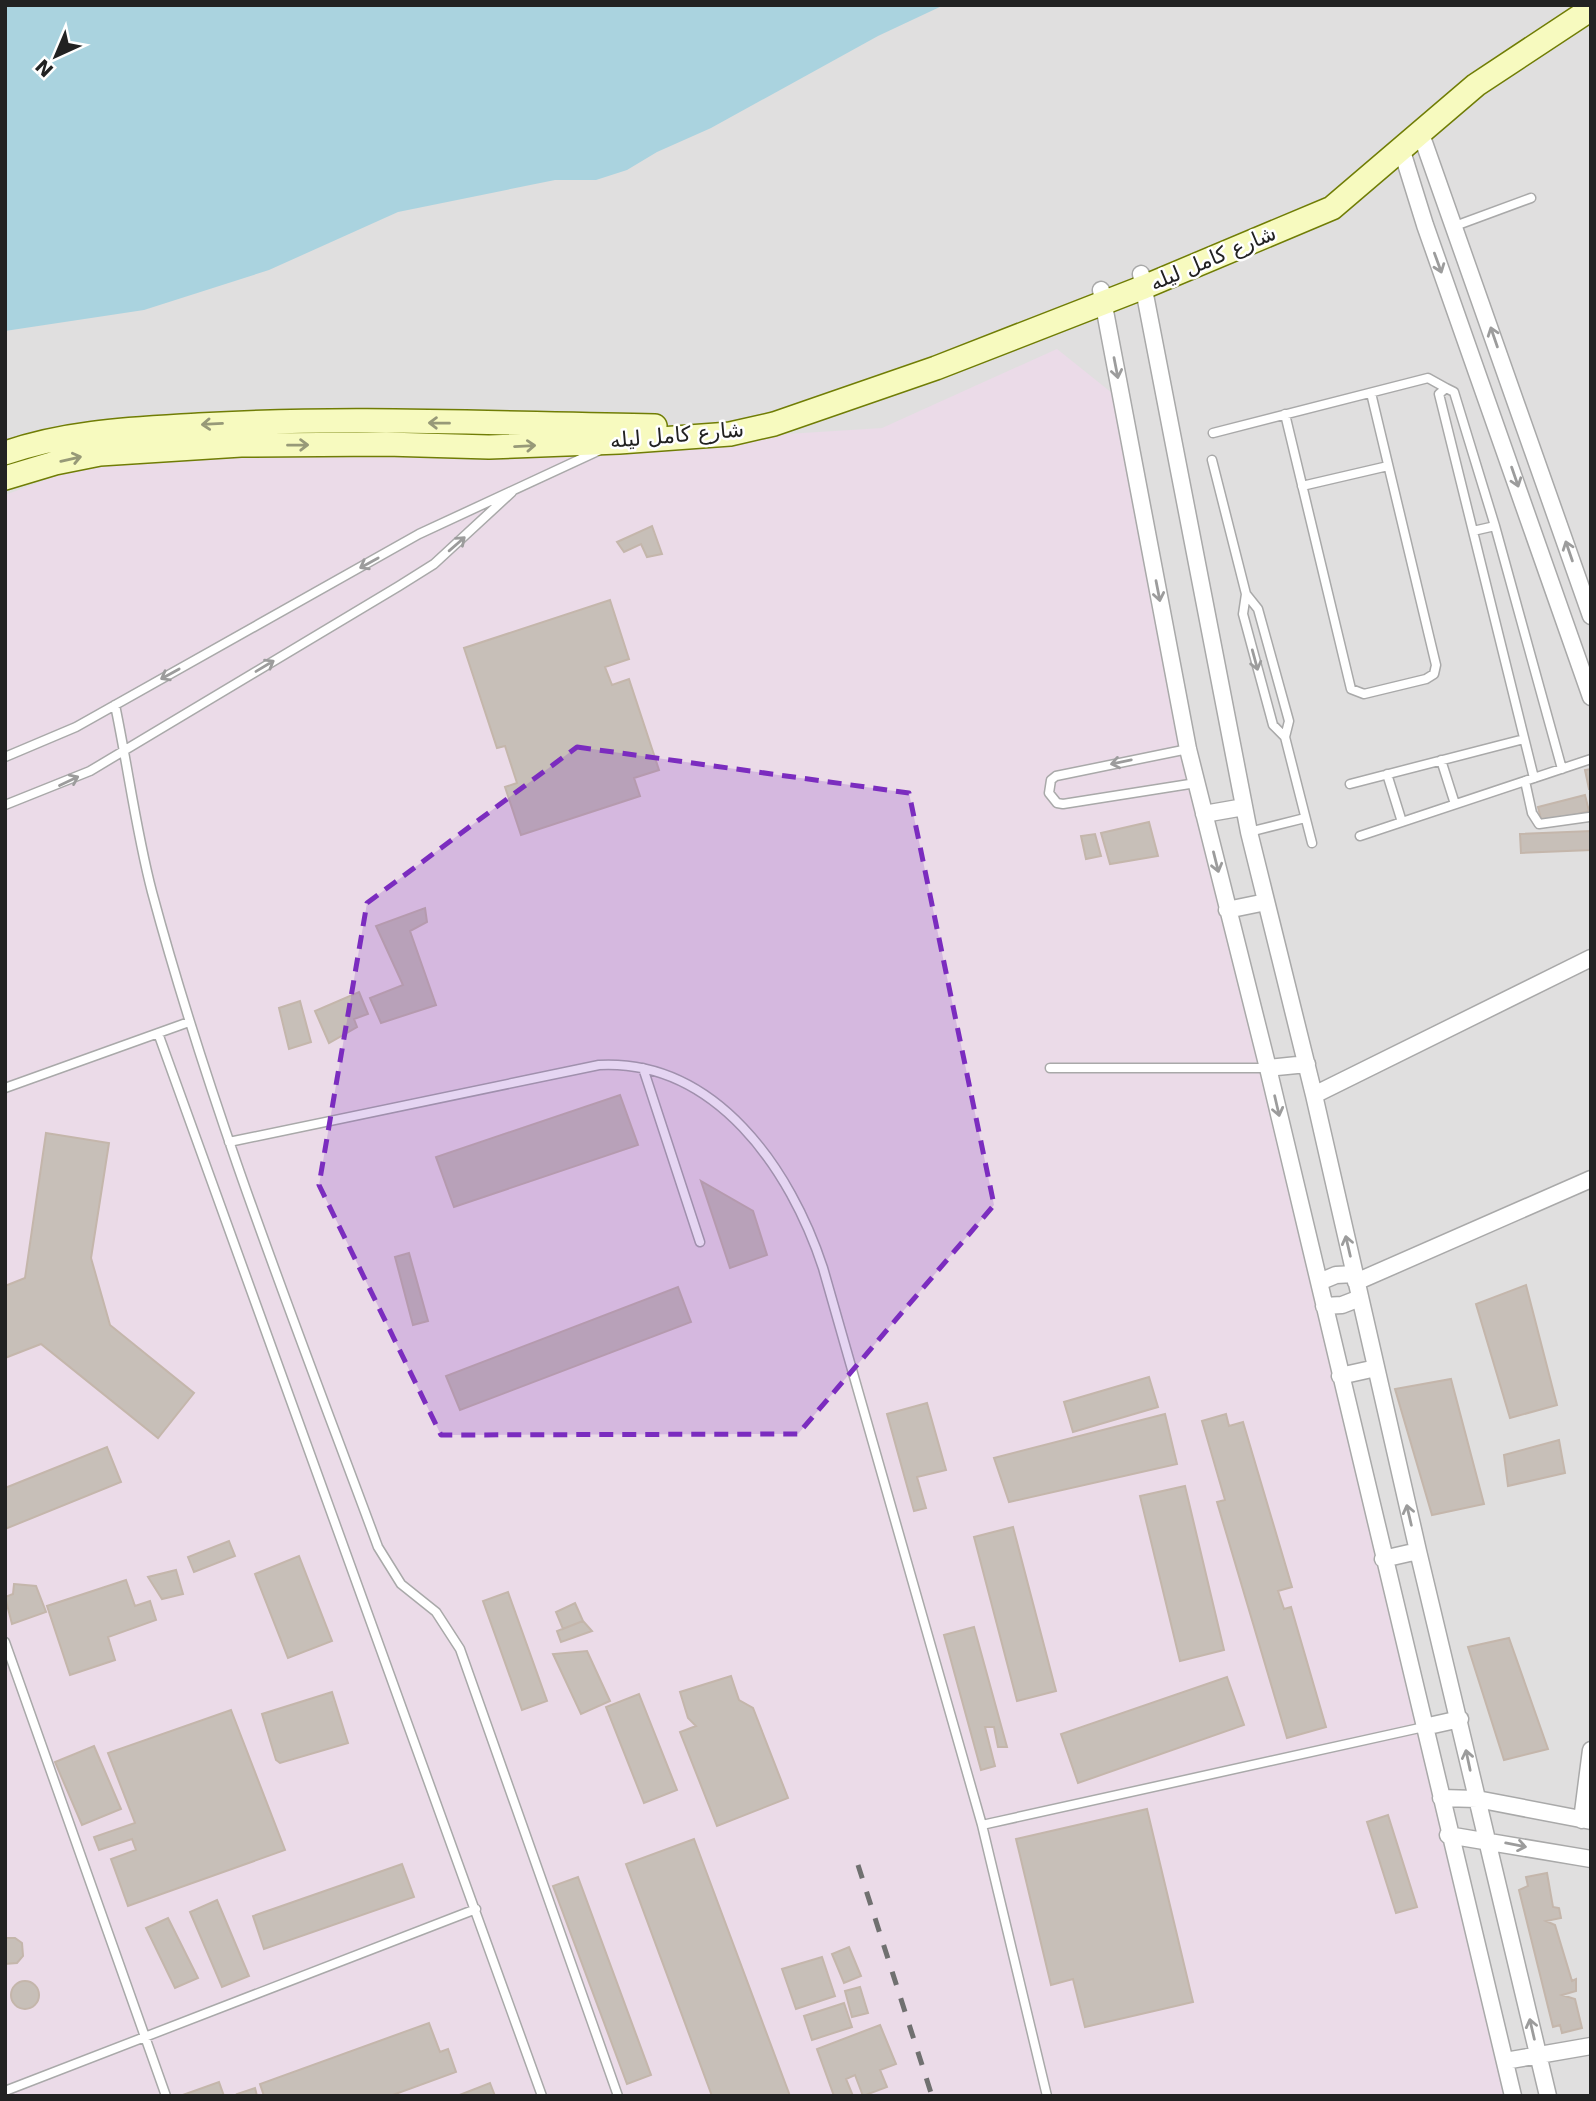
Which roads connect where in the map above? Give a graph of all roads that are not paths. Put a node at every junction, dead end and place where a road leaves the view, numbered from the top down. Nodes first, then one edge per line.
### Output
1 (1591, 9) edge
2 (1421, 134) junction
3 (1402, 151) junction
4 (1531, 198) dead end
5 (1453, 221) junction
6 (1424, 225) junction
7 (1142, 281) junction
8 (1102, 295) junction
9 (1446, 388) junction
10 (1371, 393) junction
11 (1285, 414) junction
12 (661, 426) junction
13 (1213, 433) dead end
14 (619, 442) junction
15 (5, 453) edge
16 (1212, 460) dead end
17 (1388, 466) junction
18 (5, 478) edge
19 (1302, 486) junction
20 (517, 487) junction
21 (1495, 526) junction
22 (1473, 531) junction
23 (1245, 594) junction
24 (1591, 616) edge
25 (1591, 697) edge
26 (115, 705) junction
27 (1285, 737) junction
28 (1524, 739) junction
29 (125, 750) junction
30 (1188, 750) junction
31 (5, 757) edge
32 (1591, 759) edge
33 (1441, 760) junction
34 (1562, 769) junction
35 (1387, 774) junction
36 (1530, 779) junction
37 (1196, 783) junction
38 (1350, 783) dead end
39 (1455, 804) junction
40 (5, 806) edge
41 (1244, 807) junction
42 (1204, 814) junction
43 (1589, 817) edge
44 (1306, 818) junction
45 (1402, 822) junction
46 (1249, 832) junction
47 (1360, 836) dead end
48 (1311, 843) dead end
49 (1266, 902) junction
50 (1227, 909) junction
51 (1591, 958) edge
52 (189, 1022) junction
53 (158, 1033) junction
54 (1307, 1064) junction
55 (643, 1068) junction
56 (1050, 1068) dead end
57 (1268, 1068) junction
58 (5, 1088) edge
59 (1314, 1095) junction
60 (229, 1142) junction
61 (1591, 1179) edge
62 (700, 1242) dead end
63 (1319, 1282) junction
64 (1357, 1285) junction
65 (1324, 1306) junction
66 (1376, 1368) junction
67 (1340, 1376) junction
68 (1418, 1551) junction
69 (1383, 1559) junction
70 (5, 1643) edge
71 (1460, 1719) junction
72 (1424, 1727) junction
73 (1591, 1751) edge
74 (1441, 1798) junction
75 (1477, 1799) junction
76 (1586, 1820) edge
77 (982, 1825) junction
78 (1448, 1835) junction
79 (1488, 1840) junction
80 (1591, 1859) edge
81 (476, 1909) junction
82 (146, 2037) junction
83 (1591, 2046) edge
84 (1538, 2056) junction
85 (1505, 2061) junction
86 (5, 2091) edge
87 (166, 2096) edge
88 (542, 2096) edge
89 (618, 2096) edge
90 (1047, 2096) edge
91 (1513, 2096) edge
92 (1548, 2096) edge

1 - 2 street, شارع كامل ليله
2 - 3 street, شارع كامل ليله
2 - 5 street
3 - 6 street
3 - 7 street, شارع كامل ليله
4 - 5 lane
5 - 6 street
24 -> 5 street
6 -> 25 street
7 - 8 street, شارع كامل ليله
7 - 41 street
8 - 12 street, شارع كامل ليله
8 - 14 street, شارع كامل ليله
8 -> 30 street
9 - 10 lane
9 - 21 lane
9 - 22 lane
10 - 11 lane
10 - 17 lane
11 - 13 lane
11 - 19 lane
12 - 14 street
12 -> 15 street, شارع كامل ليله
18 -> 14 street, شارع كامل ليله
14 - 20 lane
16 - 23 lane
17 - 19 lane
17 - 19 lane
20 -> 26 lane
29 -> 20 lane
21 - 22 lane
21 - 34 lane
22 - 28 lane
23 -> 27 lane
23 - 27 lane
26 - 29 lane
26 - 31 lane
27 - 44 lane
28 - 33 lane
28 - 36 lane
40 -> 29 lane
29 - 52 lane
30 - 37 street
30 -> 37 lane
32 - 34 lane
33 - 35 lane
33 - 39 lane
34 - 36 lane
35 - 38 lane
35 - 45 lane
36 - 39 lane
36 - 43 lane
37 - 42 street
39 - 45 lane
41 - 42 street
41 - 46 street
42 -> 50 street
44 - 46 lane
44 - 48 lane
45 - 47 lane
46 - 49 street
49 - 50 street
49 - 54 street
50 - 57 street
51 - 59 street
52 - 53 lane
52 - 60 lane
53 - 58 lane
53 - 81 lane
54 - 57 street
54 - 59 street
55 - 60 lane
55 - 62 lane
55 - 77 lane
56 - 57 lane
57 -> 63 street
64 -> 59 street
60 - 89 lane
61 - 64 street
63 - 64 street
63 - 65 street
64 - 65 street
64 - 66 street
65 - 67 street
66 - 67 street
68 -> 66 street
67 - 69 street
68 - 69 street
68 - 71 street
69 - 72 street
70 - 82 lane
71 - 72 street
75 -> 71 street
72 - 74 street
72 - 77 lane
73 - 76 street
74 - 75 street
74 - 78 street
75 - 76 street
75 - 79 street
77 - 90 lane
78 - 79 street
78 - 85 street
79 -> 80 street
84 -> 79 street
81 - 82 lane
81 - 88 lane
82 - 86 lane
82 - 87 lane
83 - 84 street
84 - 85 street
84 - 92 street
85 - 91 street

